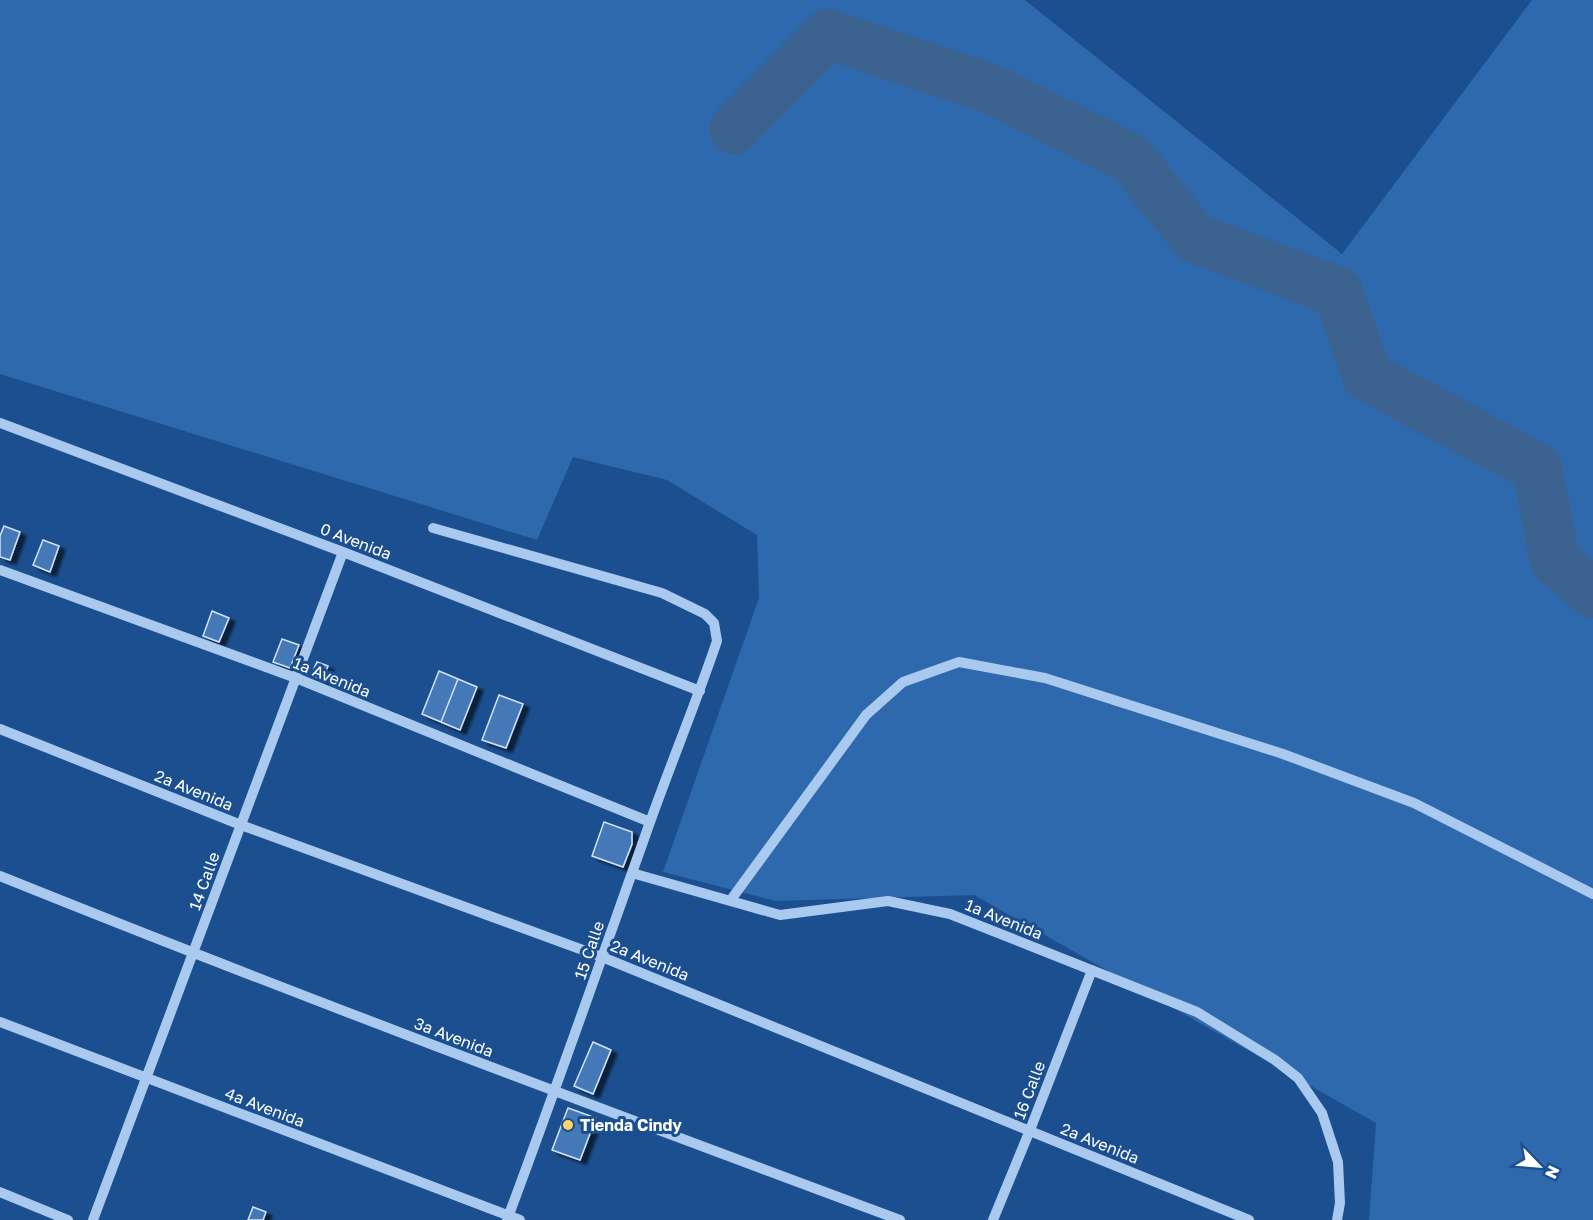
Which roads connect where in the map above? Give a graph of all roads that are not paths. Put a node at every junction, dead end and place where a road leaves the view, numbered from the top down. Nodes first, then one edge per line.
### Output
1 (0, 423) edge
2 (433, 528) dead end
3 (343, 552) junction
4 (0, 570) edge
5 (296, 678) junction
6 (700, 691) junction
7 (0, 729) edge
8 (650, 822) junction
9 (241, 825) junction
10 (632, 873) junction
11 (0, 876) edge
12 (1593, 894) edge
13 (730, 901) junction
14 (193, 953) junction
15 (602, 957) junction
16 (1092, 969) junction
17 (0, 1022) edge
18 (146, 1078) junction
19 (556, 1092) junction
20 (1030, 1130) junction
21 (0, 1192) edge
22 (508, 1218) edge
23 (68, 1220) edge
24 (93, 1220) edge
25 (520, 1220) edge
26 (900, 1220) edge
27 (993, 1220) edge
28 (1249, 1220) edge
29 (1338, 1220) edge

1 - 3 street, 0 Avenida
2 - 6 street, 15 Calle
3 - 5 street, 14 Calle
3 - 6 street, 0 Avenida
4 - 5 street, 1a Avenida
5 - 8 street, 1a Avenida
5 - 9 street, 14 Calle
6 - 8 street, 15 Calle
7 - 9 street, 2a Avenida
8 - 10 street, 15 Calle
9 - 14 street, 14 Calle
9 - 15 street, 2a Avenida
10 - 13 street, 1a Avenida
10 - 15 street, 15 Calle
11 - 14 street, 3a Avenida
12 - 13 street
13 - 16 street, 1a Avenida
14 - 18 street, 14 Calle
14 - 19 street, 3a Avenida
15 - 19 street, 15 Calle
15 - 20 street, 2a Avenida
16 - 20 street, 16 Calle
16 - 29 street, 1a Avenida
17 - 18 street, 4a Avenida
18 - 22 street, 4a Avenida
18 - 24 street, 14 Calle
19 - 22 street, 15 Calle
19 - 26 street, 3a Avenida
20 - 27 street, 16 Calle
20 - 28 street, 2a Avenida
21 - 23 street
22 - 25 street, 4a Avenida

